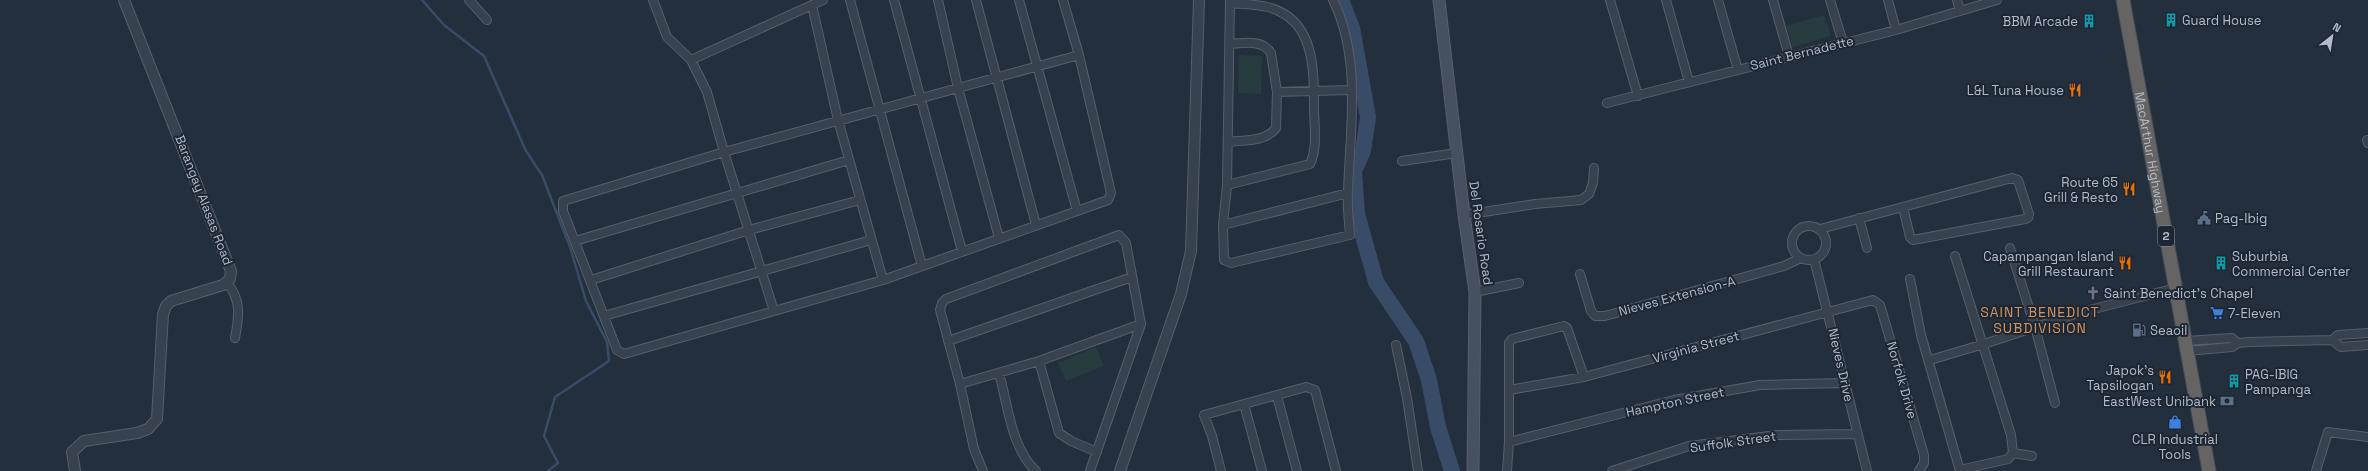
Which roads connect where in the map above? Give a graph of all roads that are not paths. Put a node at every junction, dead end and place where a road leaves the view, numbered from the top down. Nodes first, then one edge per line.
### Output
1 (124, 0) edge
2 (469, 0) edge
3 (653, 0) edge
4 (823, 0) edge
5 (850, 0) edge
6 (894, 0) edge
7 (938, 0) edge
8 (976, 0) edge
9 (1019, 0) edge
10 (1063, 0) edge
11 (1199, 0) edge
12 (1333, 0) edge
13 (1439, 0) edge
14 (1610, 0) edge
15 (1666, 0) edge
16 (1718, 0) edge
17 (1773, 0) edge
18 (1830, 0) edge
19 (1888, 0) edge
20 (1957, 0) edge
21 (1998, 0) edge
22 (2123, 0) edge
23 (1230, 2) edge
24 (812, 5) junction
25 (1960, 11) junction
26 (487, 20) dead end
27 (1896, 30) junction
28 (1843, 43) junction
29 (1229, 44) junction
30 (1079, 55) junction
31 (1789, 56) junction
32 (691, 60) junction
33 (1037, 66) junction
34 (1738, 70) junction
35 (997, 77) junction
36 (1689, 82) junction
37 (958, 88) junction
38 (1351, 90) junction
39 (1277, 92) junction
40 (1314, 92) junction
41 (1638, 96) junction
42 (920, 98) junction
43 (1607, 103) dead end
44 (878, 109) junction
45 (838, 120) junction
46 (1228, 142) junction
47 (724, 152) junction
48 (1457, 153) junction
49 (849, 160) junction
50 (1402, 160) dead end
51 (1594, 168) dead end
52 (1227, 185) junction
53 (736, 192) junction
54 (1348, 193) junction
55 (860, 200) junction
56 (1902, 207) junction
57 (1077, 211) junction
58 (1464, 215) junction
59 (1859, 218) junction
60 (1036, 225) junction
61 (1223, 225) junction
62 (1820, 229) junction
63 (749, 230) junction
64 (999, 238) junction
65 (871, 240) junction
66 (575, 241) junction
67 (1866, 248) dead end
68 (2010, 248) dead end
69 (962, 251) junction
70 (1955, 256) dead end
71 (1801, 258) junction
72 (1814, 260) junction
73 (922, 266) junction
74 (762, 272) junction
75 (1580, 274) dead end
76 (1132, 277) junction
77 (1910, 279) dead end
78 (591, 280) junction
79 (883, 280) junction
80 (226, 282) junction
81 (1518, 283) dead end
82 (2176, 288) junction
83 (1476, 292) junction
84 (1880, 305) joint
85 (774, 310) junction
86 (1828, 312) junction
87 (604, 316) junction
88 (1141, 324) junction
89 (2035, 327) junction
90 (2368, 333) edge
91 (235, 338) dead end
92 (2332, 340) junction
93 (948, 341) junction
94 (1984, 344) junction
95 (1396, 345) dead end
96 (2368, 345) edge
97 (2187, 346) junction
98 (1930, 360) junction
99 (1039, 361) junction
100 (999, 373) junction
101 (1584, 377) junction
102 (1845, 383) junction
103 (960, 384) junction
104 (1509, 390) junction
105 (1277, 396) junction
106 (2055, 403) dead end
107 (1244, 404) junction
108 (1857, 434) junction
109 (2368, 436) edge
110 (1509, 442) junction
111 (1097, 452) junction
112 (2013, 453) junction
113 (2032, 456) dead end
114 (1960, 470) edge
115 (75, 471) edge
116 (983, 471) edge
117 (1036, 471) edge
118 (1090, 471) edge
119 (1120, 471) edge
120 (1221, 471) edge
121 (1262, 471) edge
122 (1297, 471) edge
123 (1336, 471) edge
124 (1418, 471) edge
125 (1473, 471) edge
126 (1507, 471) edge
127 (1612, 471) edge
128 (1867, 471) edge
129 (1919, 471) edge
130 (2210, 471) edge
131 (2316, 471) edge

1 - 80 street, Barangay Alasas Road
2 - 26 street
3 - 32 street
4 - 24 street
5 - 44 street
6 - 42 street
7 - 37 street
8 - 35 street
9 - 33 street
10 - 30 street
11 - 119 street
12 - 38 street
13 - 48 main road, Del Rosario Road
14 - 41 street
15 - 36 street
16 - 34 street
17 - 31 street
18 - 28 street
19 - 27 street
20 - 25 street
21 - 25 street, Saint Bernadette
22 - 82 highway, MacArthur Highway / 2
23 - 29 street
23 - 40 street
24 - 32 street
24 - 45 street
25 - 27 street, Saint Bernadette
27 - 28 street, Saint Bernadette
28 - 31 street, Saint Bernadette
29 - 39 street
29 - 46 street
30 - 33 street
30 - 57 street
31 - 34 street, Saint Bernadette
32 - 47 street
33 - 35 street
33 - 57 street
34 - 36 street, Saint Bernadette
35 - 37 street
35 - 60 street
36 - 41 street, Saint Bernadette
37 - 42 street
37 - 64 street
38 - 40 street
38 - 54 street
39 - 40 street
39 - 46 street
40 - 52 street
41 - 43 street, Saint Bernadette
42 - 44 street
42 - 69 street
44 - 45 street
44 - 73 street
45 - 47 street
45 - 49 street
46 - 52 street
47 - 53 street
47 - 66 street
48 - 50 street
48 - 58 main road, Del Rosario Road
49 - 53 street
49 - 55 street
51 - 58 street
52 - 61 street
53 - 63 street
53 - 66 street
54 - 61 street
54 - 61 street
55 - 63 street
55 - 65 street
56 - 56 street
56 - 59 street
57 - 60 street
58 - 83 main road, Del Rosario Road
59 - 62 street
59 - 67 street
60 - 64 street
62 - 71 street
62 - 72 street
63 - 74 street
63 - 78 street
64 - 69 street
65 - 74 street
65 - 79 street
66 - 78 street
68 - 89 street
69 - 73 street
70 - 94 street
71 - 72 street
71 - 75 street, Nieves Extension-A
72 - 86 street, Nieves Drive
73 - 79 street
74 - 85 street
74 - 87 street
76 - 88 street
76 - 93 street
76 - 93 street
77 - 98 street
78 - 87 street
79 - 85 street
80 - 91 street
80 - 115 street, Barangay Alasas Road
81 - 83 street
82 - 89 street
82 - 97 highway, MacArthur Highway / 2
83 - 125 main road, Del Rosario Road
84 - 86 street, Virginia Street
84 - 129 street, Norfolk Drive
85 - 87 street
86 - 101 street, Virginia Street
86 - 102 street, Nieves Drive
88 - 99 street
88 - 111 street
89 - 94 street
89 - 106 street
90 - 92 street
92 - 96 street
92 - 97 street
93 - 103 street
94 - 98 street
94 - 112 street
95 - 124 street
97 - 130 highway, MacArthur Highway / 2
98 - 114 street
99 - 100 street
99 - 111 street
100 - 103 street
100 - 117 street
101 - 104 street, Virginia Street
101 - 104 street
102 - 108 street, Nieves Drive
102 - 110 street, Hampton Street
103 - 116 street
104 - 110 street
105 - 107 street
105 - 122 street
105 - 123 street
107 - 120 street
107 - 121 street
108 - 127 street, Suffolk Street
108 - 128 street, Nieves Drive
109 - 131 street
110 - 126 street
111 - 118 street
112 - 113 street
112 - 114 street

